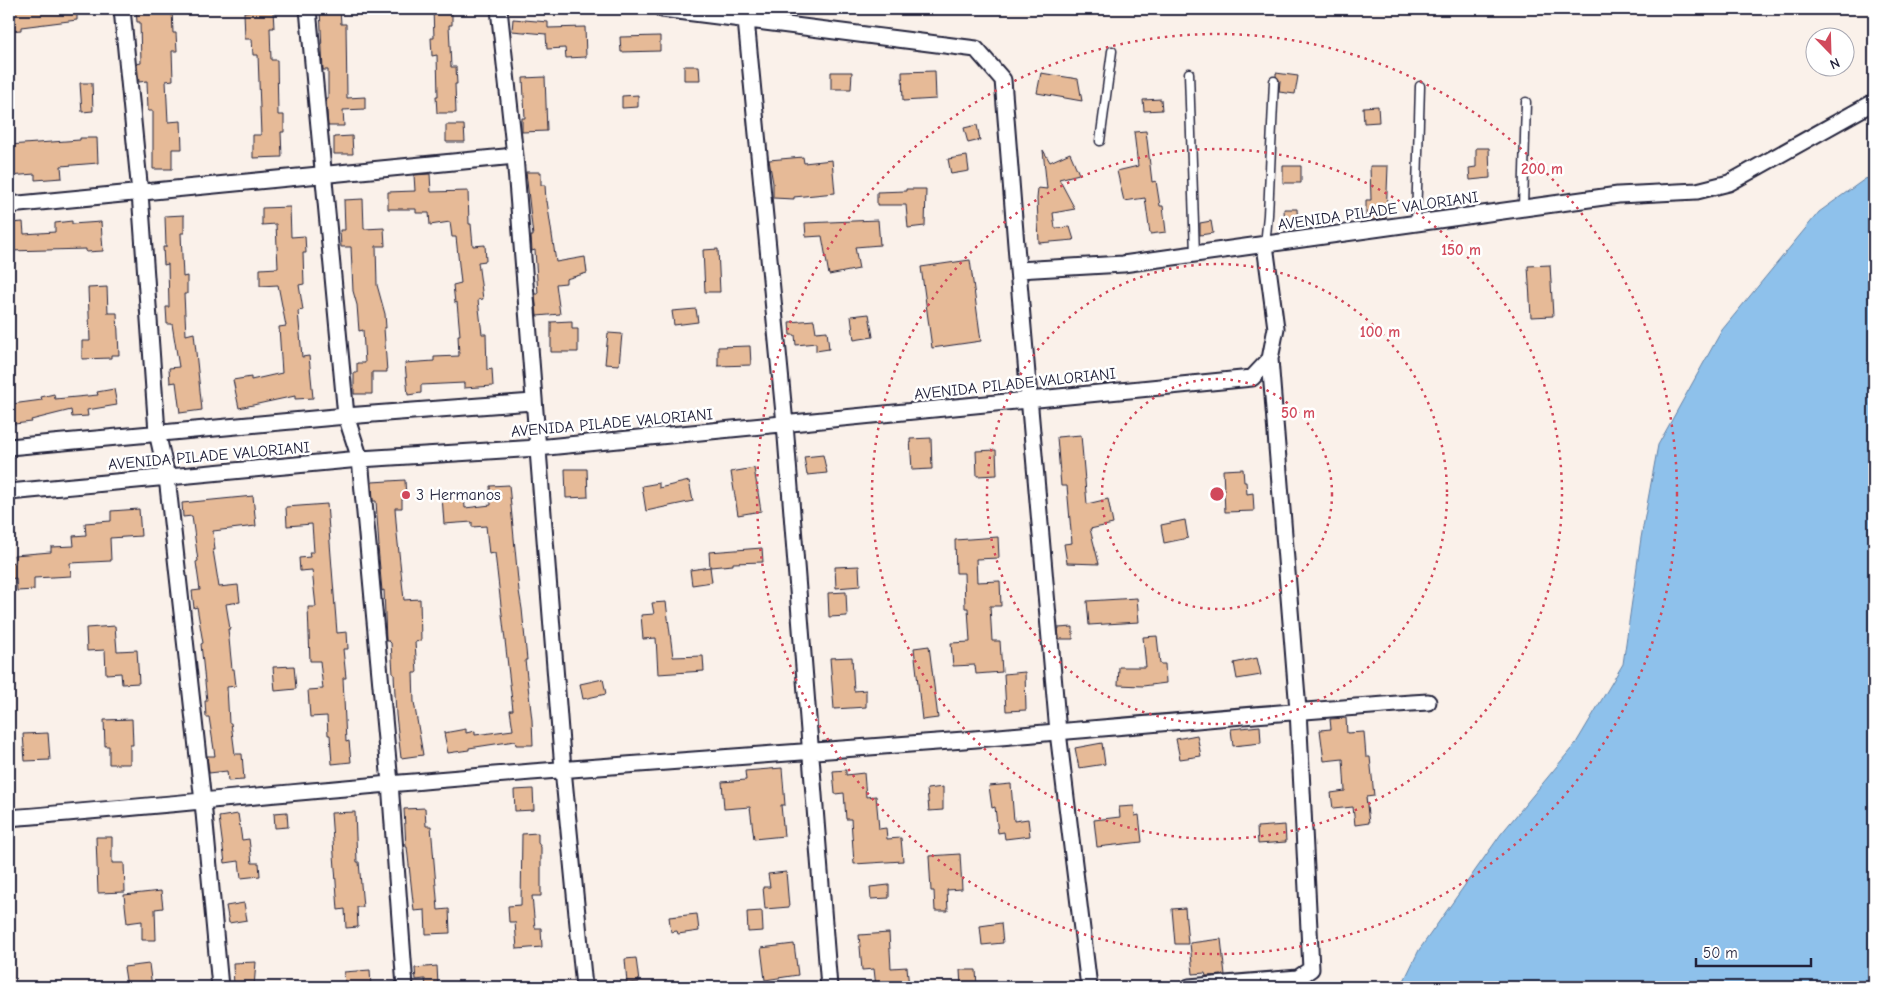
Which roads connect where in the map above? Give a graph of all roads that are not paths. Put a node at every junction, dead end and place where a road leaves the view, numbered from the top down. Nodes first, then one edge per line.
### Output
1 (122, 9) edge
2 (308, 9) edge
3 (499, 9) edge
4 (662, 9) edge
5 (746, 20) junction
6 (1112, 50) dead end
7 (1190, 74) dead end
8 (1274, 81) dead end
9 (1420, 86) dead end
10 (1526, 102) dead end
11 (1874, 102) edge
12 (1100, 141) dead end
13 (515, 156) junction
14 (324, 175) junction
15 (140, 192) junction
16 (9, 205) edge
17 (1523, 207) junction
18 (1416, 222) junction
19 (1265, 245) junction
20 (1195, 255) junction
21 (1018, 270) junction
22 (1270, 359) junction
23 (1030, 400) junction
24 (534, 402) junction
25 (346, 416) junction
26 (785, 424) junction
27 (157, 432) junction
28 (9, 447) edge
29 (537, 448) junction
30 (360, 459) junction
31 (167, 477) junction
32 (9, 492) edge
33 (1428, 702) dead end
34 (1298, 710) junction
35 (1058, 732) junction
36 (810, 753) junction
37 (563, 769) junction
38 (390, 783) junction
39 (203, 802) junction
40 (9, 818) edge
41 (220, 987) edge
42 (405, 987) edge
43 (584, 987) edge
44 (829, 987) edge
45 (1089, 987) edge
46 (1190, 987) edge

1 - 15 street
2 - 14 street
3 - 13 street
4 - 5 street
5 - 21 street
5 - 26 street
6 - 12 lane
7 - 20 lane
8 - 19 lane
9 - 18 lane
10 - 17 lane
11 - 17 street, AVENIDA PILADE VALORIANI
13 - 14 street
13 - 24 street
14 - 15 street
14 - 25 street
15 - 16 street
15 - 27 street
17 - 18 street, AVENIDA PILADE VALORIANI
18 - 19 street, AVENIDA PILADE VALORIANI
19 - 20 street
19 - 22 street, AVENIDA PILADE VALORIANI
20 - 21 street
21 - 23 street
22 - 23 street, AVENIDA PILADE VALORIANI
22 - 34 street
23 - 26 street, AVENIDA PILADE VALORIANI
23 - 35 street
24 - 25 street
24 - 29 street
25 - 27 street
25 - 30 street
26 - 29 street, AVENIDA PILADE VALORIANI
26 - 36 street
27 - 28 street
27 - 31 street
29 - 30 street, AVENIDA PILADE VALORIANI
29 - 37 street
30 - 31 street, AVENIDA PILADE VALORIANI
30 - 38 street
31 - 32 street, AVENIDA PILADE VALORIANI
31 - 39 street
33 - 34 street
34 - 35 street
34 - 46 street
35 - 36 street
35 - 45 street
36 - 37 street
36 - 44 street
37 - 38 street
37 - 43 street
38 - 39 street
38 - 42 street
39 - 40 street
39 - 41 street

